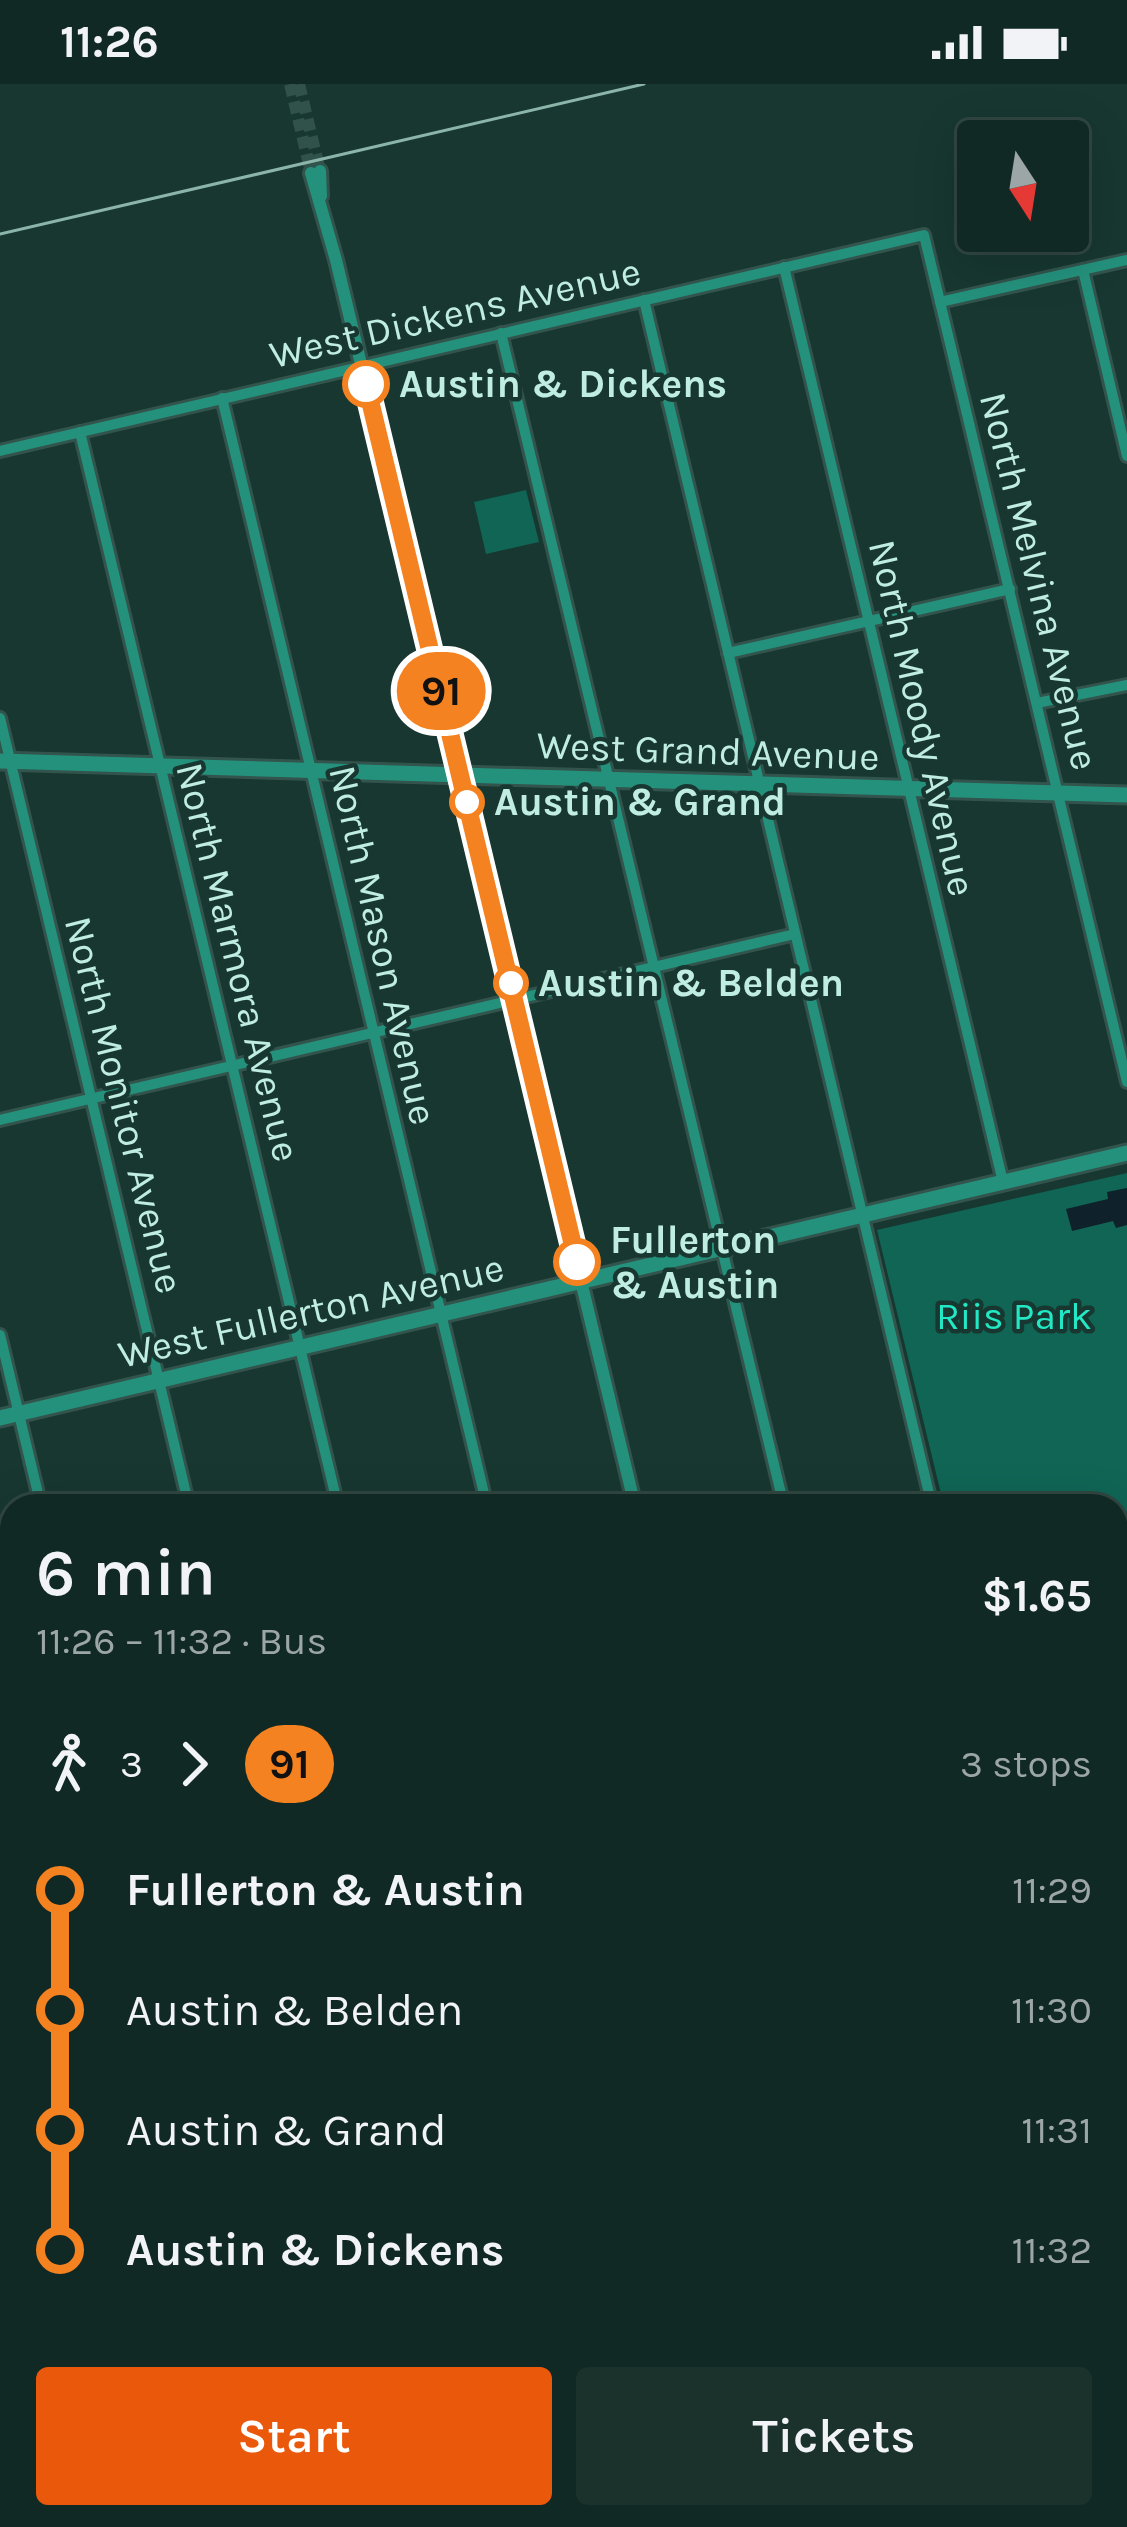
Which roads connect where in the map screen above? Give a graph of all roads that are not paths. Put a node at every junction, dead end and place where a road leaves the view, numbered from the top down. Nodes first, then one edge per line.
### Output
1 (316, 172) tunnel mouth
2 (924, 235) joint
3 (1127, 260) edge
4 (784, 267) junction
5 (1083, 270) junction
6 (644, 300) junction
7 (940, 302) junction
8 (501, 333) junction
9 (362, 365) junction
10 (222, 398) junction
11 (80, 432) junction
12 (0, 451) edge
13 (1127, 456) edge
14 (1010, 589) junction
15 (868, 621) junction
16 (728, 653) junction
17 (1127, 685) edge
18 (1037, 703) junction
19 (0, 718) edge
20 (5, 761) edge
21 (160, 766) junction
22 (311, 772) junction
23 (461, 777) junction
24 (610, 781) junction
25 (760, 787) junction
26 (909, 789) junction
27 (1059, 793) junction
28 (1127, 795) edge
29 (795, 934) junction
30 (655, 967) junction
31 (514, 999) junction
32 (373, 1032) junction
33 (232, 1065) junction
34 (1127, 1082) edge
35 (91, 1098) junction
36 (0, 1120) edge
37 (1127, 1153) edge
38 (1003, 1182) junction
39 (862, 1215) junction
40 (722, 1248) junction
41 (582, 1281) junction
42 (441, 1314) junction
43 (0, 1335) edge
44 (300, 1348) junction
45 (159, 1381) junction
46 (19, 1414) junction
47 (0, 1418) edge
48 (38, 1494) edge
49 (186, 1494) edge
50 (335, 1494) edge
51 (484, 1494) edge
52 (632, 1494) edge
53 (781, 1494) edge
54 (929, 1494) edge

1 - 9 street
2 - 4 street, West Dickens Avenue
2 - 7 street, North Melvina Avenue
3 - 5 street
4 - 6 street, West Dickens Avenue
4 - 15 street, North Moody Avenue
5 - 7 street
5 - 13 street
6 - 8 street, West Dickens Avenue
6 - 16 street
7 - 14 street, North Melvina Avenue
8 - 9 street, West Dickens Avenue
8 - 24 street
9 - 10 street, West Dickens Avenue
9 - 23 street
10 - 11 street, West Dickens Avenue
10 - 22 street, North Mason Avenue
11 - 12 street, West Dickens Avenue
11 - 21 street, North Marmora Avenue
14 - 15 street
14 - 18 street, North Melvina Avenue
15 - 16 street
15 - 26 street, North Moody Avenue
16 - 25 street
17 - 18 street
18 - 27 street, North Melvina Avenue
19 - 20 street, North Monitor Avenue
20 - 21 main road, West Grand Avenue
20 - 35 street, North Monitor Avenue
21 - 22 main road, West Grand Avenue
21 - 33 street, North Marmora Avenue
22 - 23 main road, West Grand Avenue
22 - 32 street, North Mason Avenue
23 - 24 main road, West Grand Avenue
23 - 31 street
24 - 25 main road, West Grand Avenue
24 - 30 street
25 - 26 main road, West Grand Avenue
25 - 29 street
26 - 27 main road, West Grand Avenue
26 - 38 street, North Moody Avenue
27 - 28 main road, West Grand Avenue
27 - 34 street, North Melvina Avenue
29 - 30 street
29 - 39 street
30 - 31 street
30 - 40 street
31 - 32 street
31 - 41 street
32 - 33 street
32 - 42 street, North Mason Avenue
33 - 35 street
33 - 44 street, North Marmora Avenue
35 - 36 street
35 - 45 street, North Monitor Avenue
37 - 38 main road, West Fullerton Avenue
38 - 39 main road, West Fullerton Avenue
39 - 40 main road, West Fullerton Avenue
39 - 54 street
40 - 41 main road, West Fullerton Avenue
40 - 53 street
41 - 42 main road, West Fullerton Avenue
41 - 52 street
42 - 44 main road, West Fullerton Avenue
42 - 51 street, North Mason Avenue
43 - 46 street
44 - 45 main road, West Fullerton Avenue
44 - 50 street, North Marmora Avenue
45 - 46 main road, West Fullerton Avenue
45 - 49 street, North Monitor Avenue
46 - 47 main road, West Fullerton Avenue
46 - 48 street

